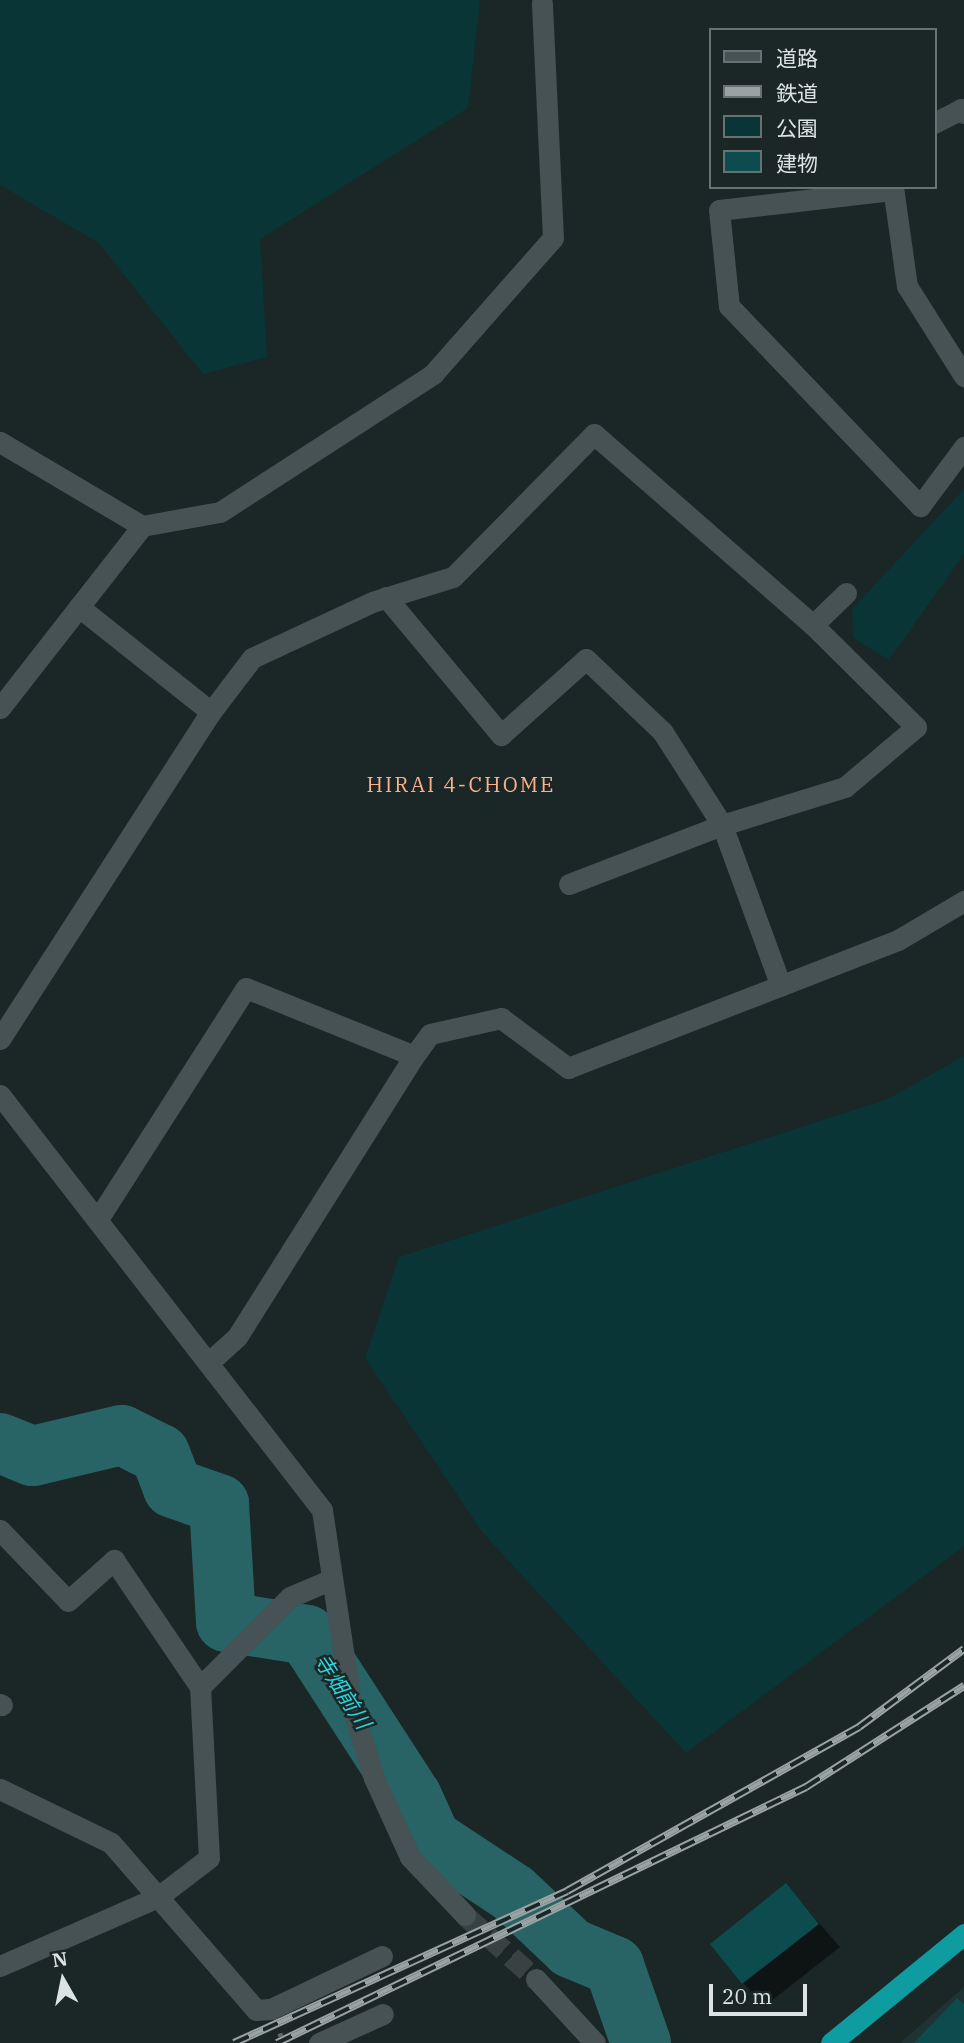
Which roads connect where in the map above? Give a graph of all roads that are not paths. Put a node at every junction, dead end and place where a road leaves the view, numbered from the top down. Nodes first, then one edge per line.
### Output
1 (542, 3) dead end
2 (964, 113) edge
3 (936, 123) edge
4 (892, 189) edge
5 (964, 376) edge
6 (0, 442) edge
7 (964, 447) edge
8 (142, 526) junction
9 (846, 593) dead end
10 (386, 597) junction
11 (79, 607) junction
12 (813, 625) junction
13 (0, 708) edge
14 (211, 712) junction
15 (722, 825) junction
16 (569, 884) dead end
17 (964, 901) edge
18 (781, 986) junction
19 (0, 1039) edge
20 (414, 1056) junction
21 (0, 1095) edge
22 (98, 1219) junction
23 (209, 1362) junction
24 (0, 1530) edge
25 (330, 1580) junction
26 (201, 1687) junction
27 (0, 1789) edge
28 (158, 1897) junction
29 (465, 1915) tunnel mouth
30 (964, 1934) edge
31 (382, 1956) dead end
32 (0, 1966) edge
33 (536, 1979) tunnel mouth
34 (383, 2014) dead end
35 (319, 2043) edge
36 (595, 2043) edge
37 (831, 2043) edge

1 - 8 street
2 - 3 street
4 - 5 street
4 - 7 street
6 - 8 street
8 - 11 street
9 - 12 street
10 - 12 street
10 - 14 street
10 - 15 street
11 - 13 street
11 - 14 street
12 - 15 street
14 - 19 street
15 - 16 street
15 - 18 street
17 - 18 street
18 - 20 street
20 - 22 street
20 - 23 street
21 - 22 street
22 - 23 street
23 - 25 street
24 - 26 street
25 - 26 street
25 - 29 street
26 - 28 street
27 - 28 street
28 - 31 street
28 - 32 street
30 - 37 highway
33 - 36 street
34 - 35 street

